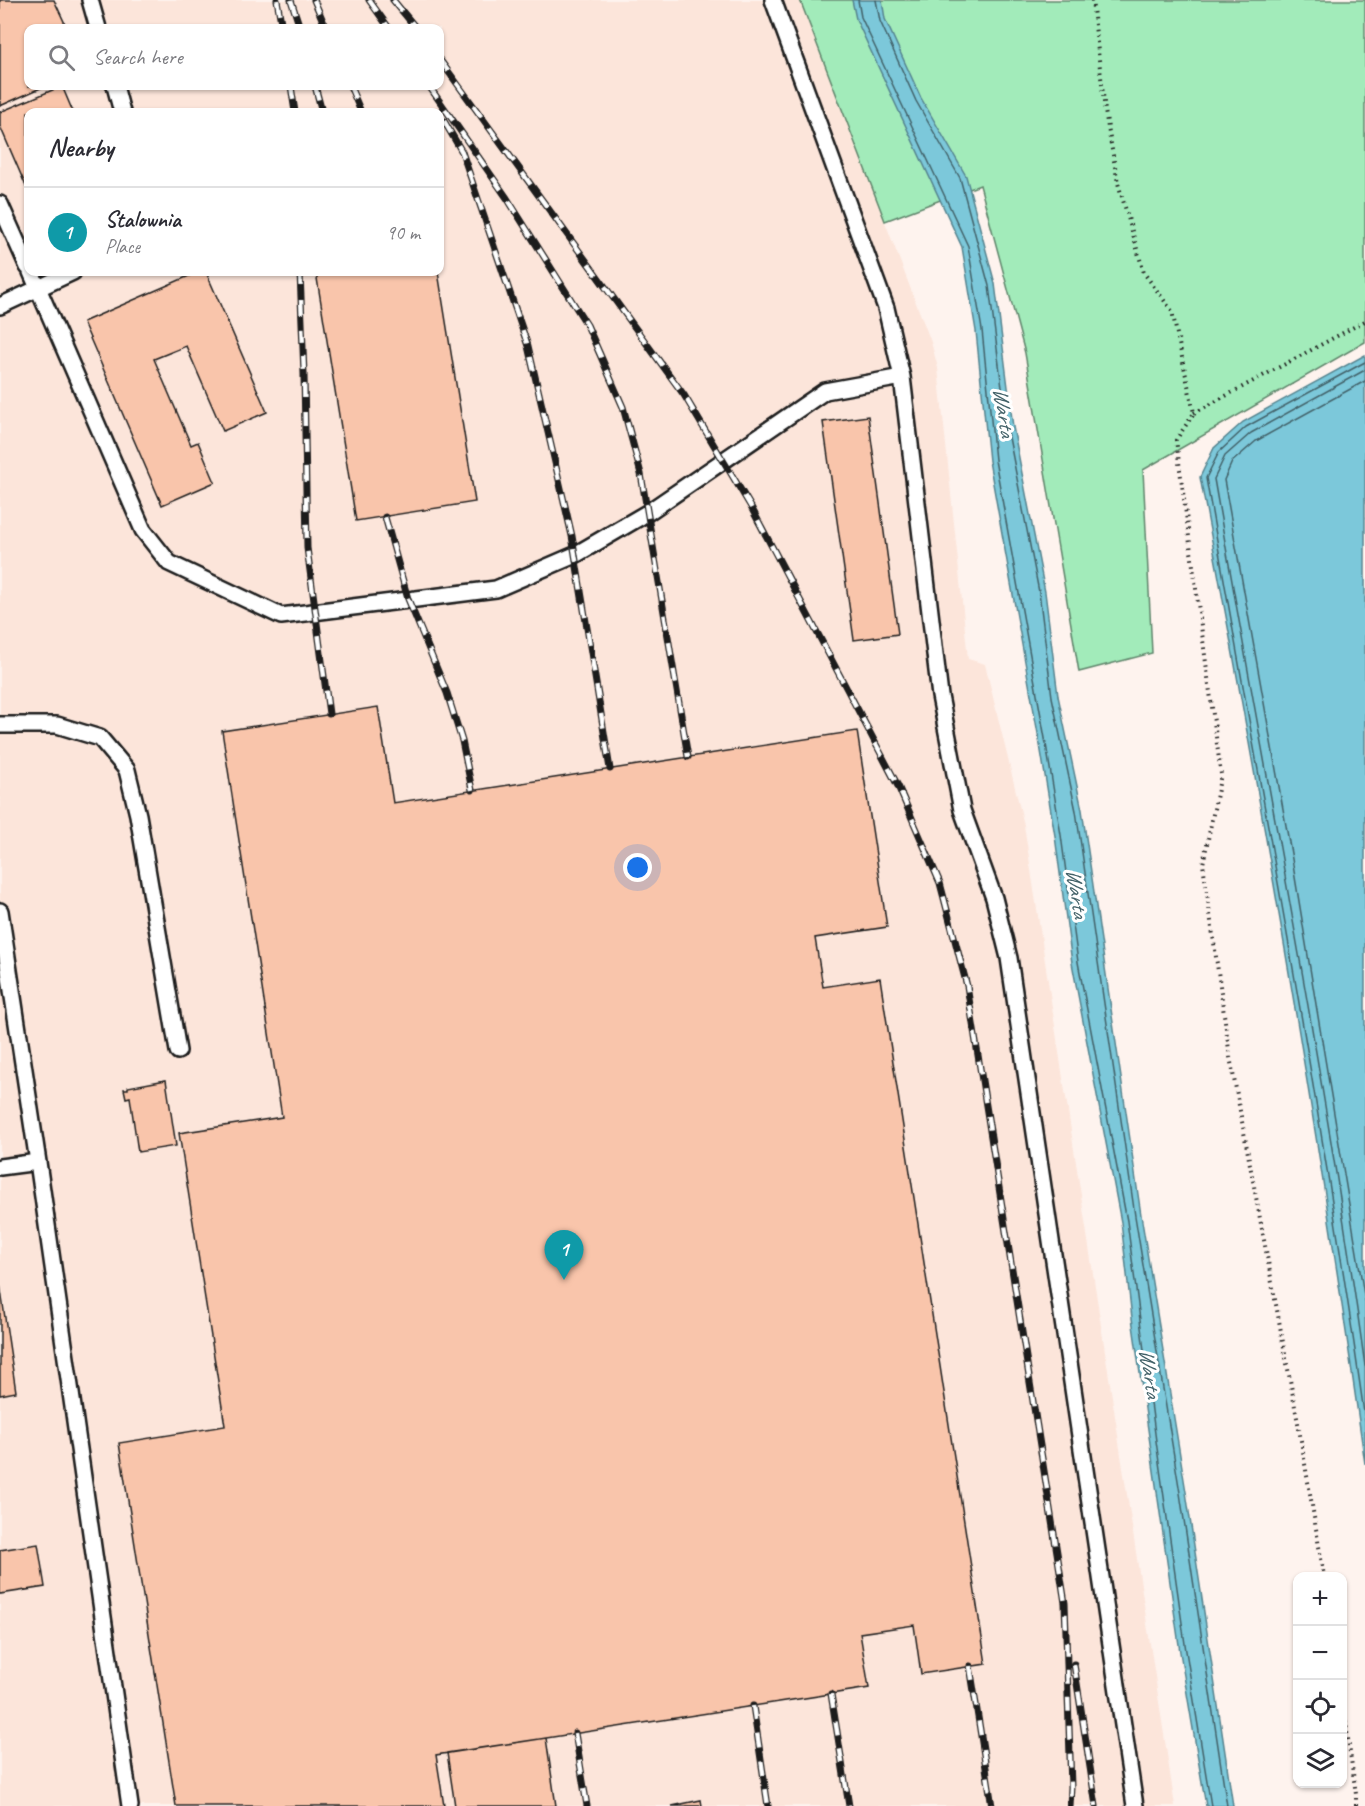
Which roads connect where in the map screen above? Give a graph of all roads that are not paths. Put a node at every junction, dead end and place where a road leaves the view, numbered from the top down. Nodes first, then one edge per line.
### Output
1 (90, 0) edge
2 (773, 0) edge
3 (97, 24) edge
4 (116, 90) edge
5 (121, 108) edge
6 (0, 204) edge
7 (24, 258) edge
8 (33, 276) edge
9 (65, 276) edge
10 (38, 289) junction
11 (0, 306) edge
12 (902, 377) junction
13 (0, 725) edge
14 (0, 911) edge
15 (178, 1051) dead end
16 (38, 1162) junction
17 (0, 1167) edge
18 (130, 1806) edge
19 (1135, 1806) edge

1 - 3 lane
2 - 12 lane
4 - 5 lane
6 - 7 lane
8 - 10 lane
9 - 10 lane
10 - 11 lane
10 - 12 lane
12 - 19 lane
13 - 15 lane
14 - 16 lane
16 - 17 lane
16 - 18 lane

